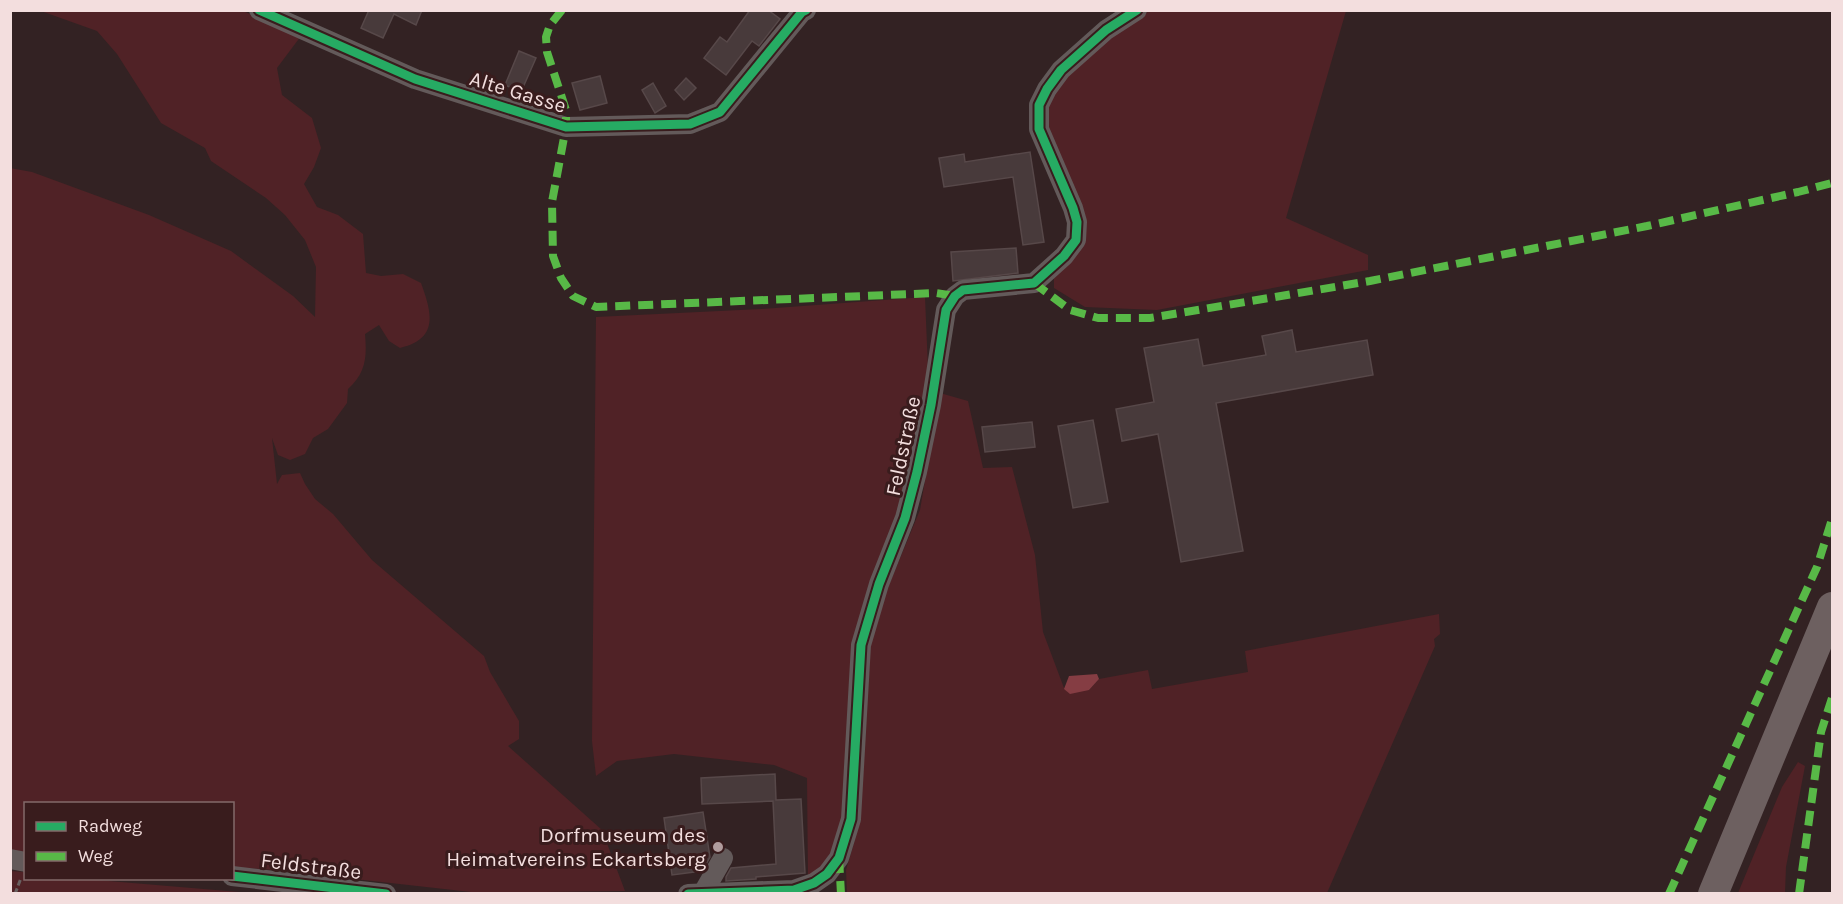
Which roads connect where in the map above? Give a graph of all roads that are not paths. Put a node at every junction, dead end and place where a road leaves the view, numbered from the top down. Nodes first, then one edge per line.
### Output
1 (259, 10) edge
2 (806, 10) edge
3 (1137, 10) edge
4 (1833, 607) edge
5 (723, 858) dead end
6 (234, 876) edge
7 (695, 893) edge
8 (386, 894) edge
9 (1713, 894) edge

1 - 2 street, Alte Gasse
3 - 7 street, Feldstraße
4 - 9 highway
5 - 7 street
6 - 8 street, Feldstraße

